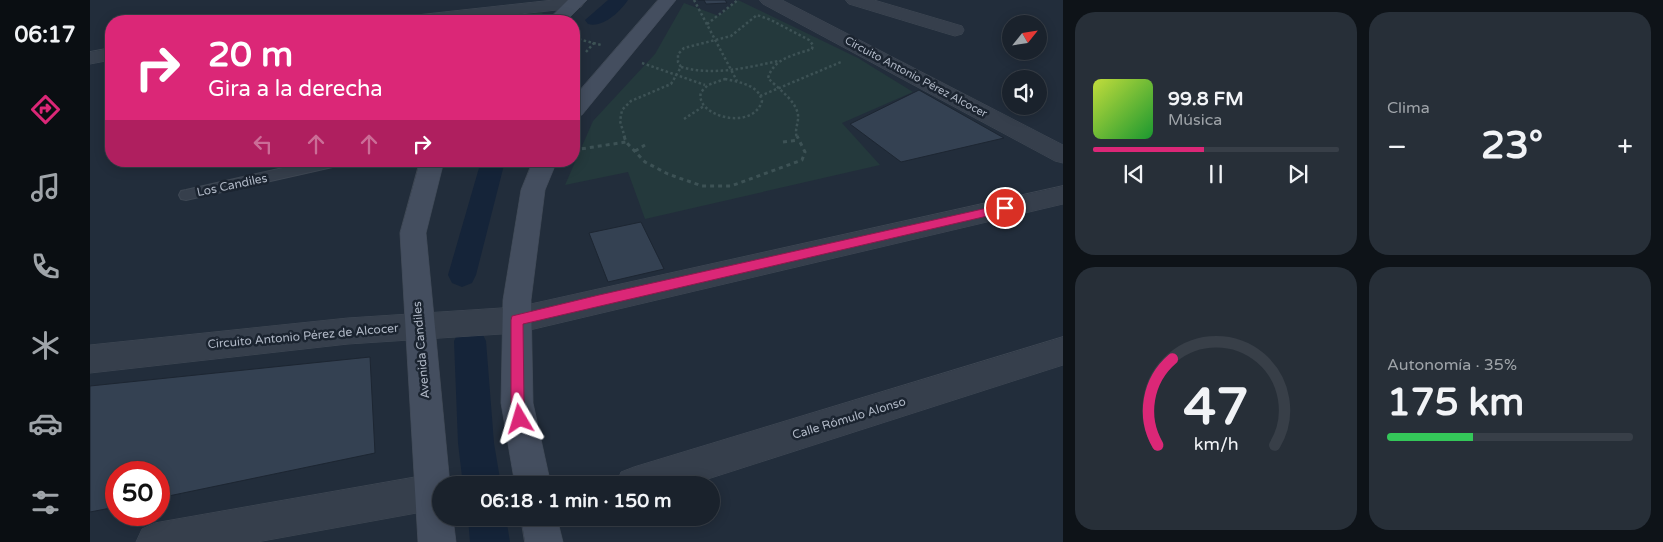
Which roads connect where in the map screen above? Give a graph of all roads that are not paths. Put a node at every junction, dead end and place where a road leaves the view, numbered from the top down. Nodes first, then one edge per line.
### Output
1 (667, 0) edge
2 (769, 0) edge
3 (855, 0) edge
4 (576, 1) edge
5 (458, 15) edge
6 (562, 15) edge
7 (955, 30) dead end
8 (105, 55) edge
9 (90, 58) edge
10 (580, 103) edge
11 (1063, 155) edge
12 (310, 167) edge
13 (430, 167) edge
14 (543, 167) edge
15 (186, 195) dead end
16 (1063, 195) edge
17 (504, 321) junction
18 (428, 325) junction
19 (1063, 351) edge
20 (90, 359) edge
21 (433, 476) edge
22 (531, 476) edge
23 (663, 476) edge
24 (432, 492) edge
25 (436, 526) edge
26 (541, 526) edge
27 (155, 542) edge
28 (437, 542) edge
29 (544, 542) edge

1 - 10 main road
2 - 11 street, Circuito Antonio Pérez Alcocer
3 - 7 street
4 - 5 street
4 - 6 main road
8 - 9 street
12 - 15 lane, Los Candiles
13 - 18 main road, Avenida Candiles
14 - 17 main road
16 - 17 street, Circuito Antonio Pérez de Alcocer
17 - 18 street, Circuito Antonio Pérez de Alcocer
17 - 22 main road
18 - 20 street, Circuito Antonio Pérez de Alcocer
18 - 21 main road, Avenida Candiles
19 - 23 street, Calle Rómulo Alonso
24 - 27 street
25 - 28 main road, Avenida Candiles
26 - 29 main road

